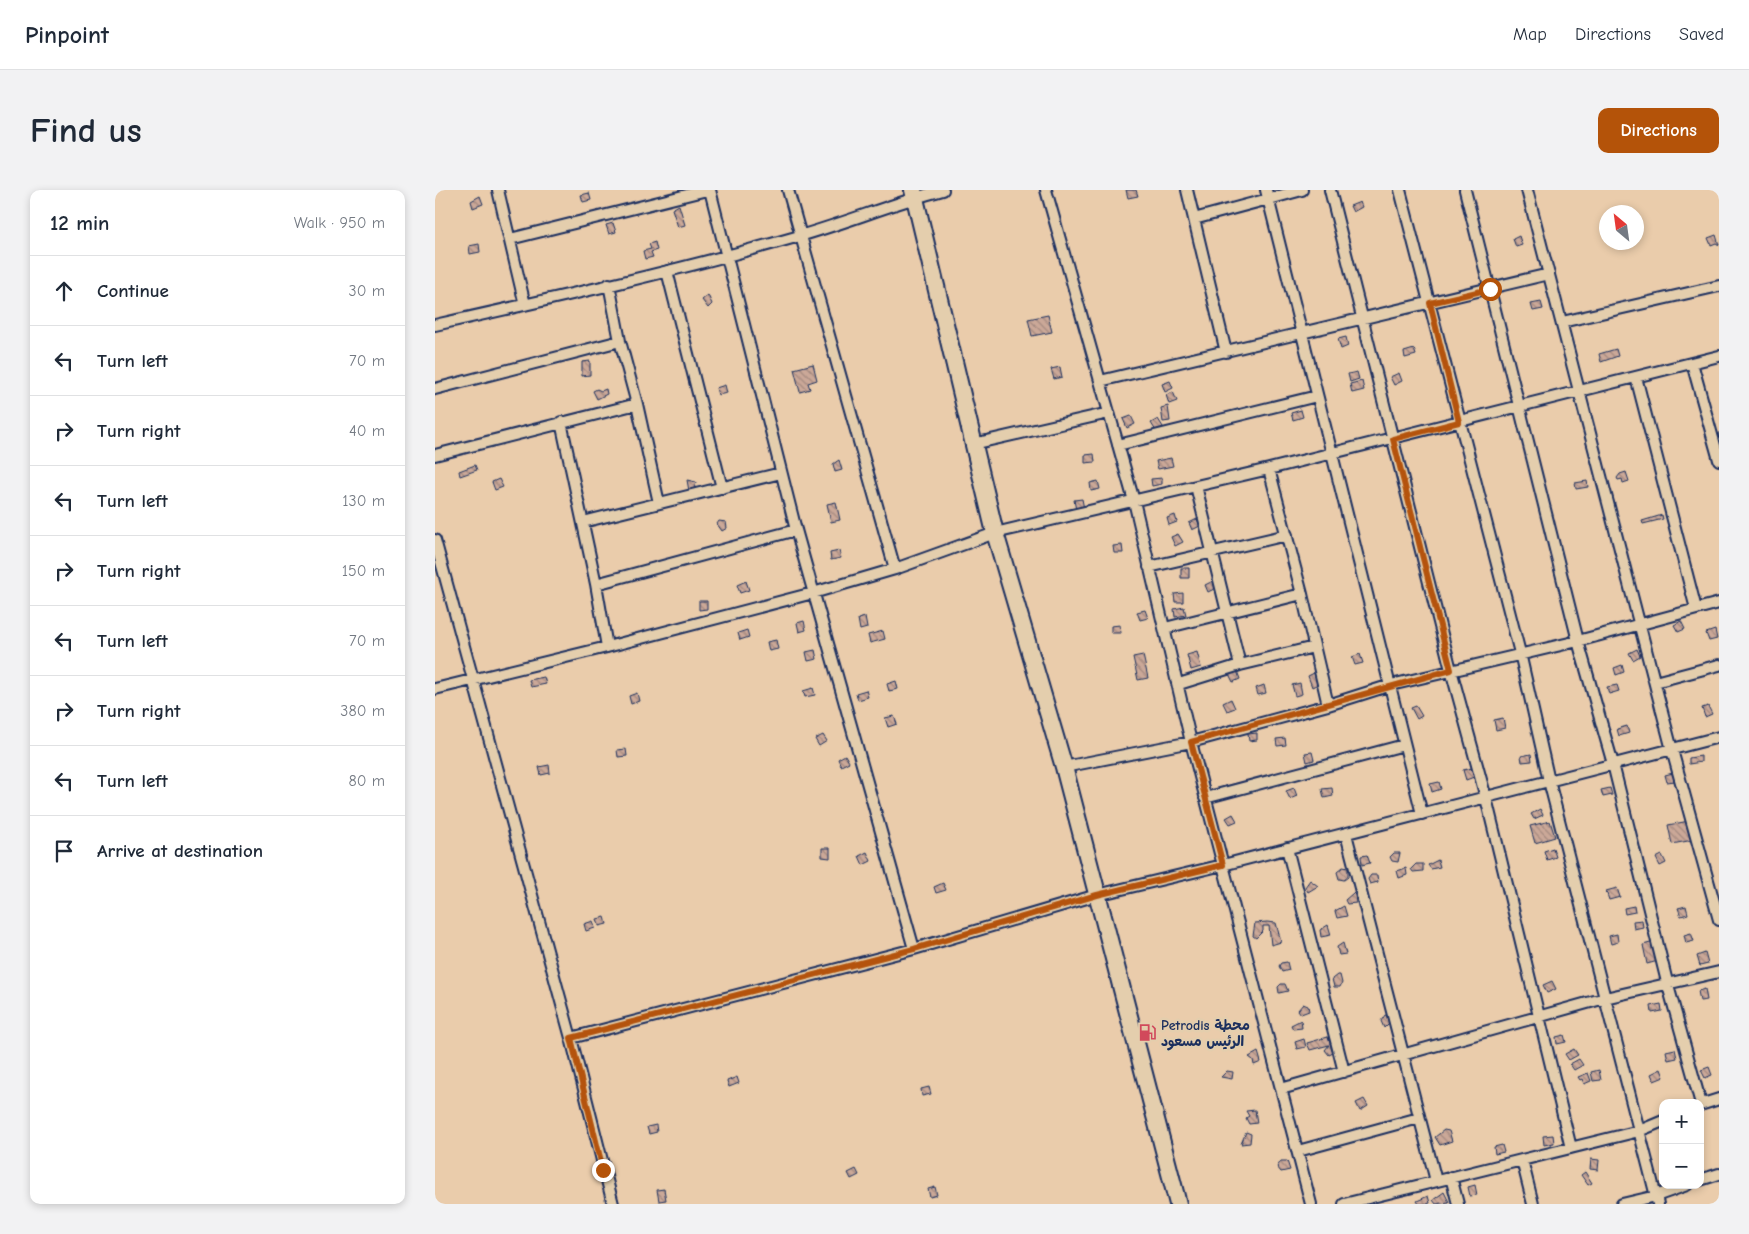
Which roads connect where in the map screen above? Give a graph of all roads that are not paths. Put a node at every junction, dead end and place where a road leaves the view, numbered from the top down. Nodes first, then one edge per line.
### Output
1 (499, 190) edge
2 (709, 190) edge
3 (788, 190) edge
4 (943, 190) edge
5 (1046, 190) edge
6 (1187, 190) edge
7 (1302, 190) edge
8 (1329, 190) edge
9 (1400, 190) edge
10 (1465, 190) edge
11 (1527, 190) edge
12 (914, 194) edge
13 (1267, 195) edge
14 (1194, 219) junction
15 (801, 236) junction
16 (510, 239) junction
17 (727, 257) junction
18 (667, 271) junction
19 (1549, 274) junction
20 (609, 284) junction
21 (1719, 286) edge
22 (1490, 289) junction
23 (1430, 303) junction
24 (525, 305) junction
25 (1361, 320) junction
26 (1562, 322) junction
27 (435, 325) edge
28 (1303, 335) junction
29 (620, 340) junction
30 (1226, 352) junction
31 (1719, 356) edge
32 (1692, 363) junction
33 (1636, 377) junction
34 (1100, 382) junction
35 (435, 388) edge
36 (1580, 391) junction
37 (1317, 396) junction
38 (637, 404) junction
39 (1520, 406) junction
40 (1109, 413) junction
41 (561, 422) junction
42 (1459, 422) junction
43 (1714, 426) edge
44 (1393, 439) junction
45 (973, 444) junction
46 (1118, 445) junction
47 (1331, 453) junction
48 (435, 455) edge
49 (1719, 460) edge
50 (1269, 469) junction
51 (781, 473) junction
52 (1196, 486) junction
53 (722, 488) junction
54 (1133, 501) junction
55 (659, 503) junction
56 (583, 522) junction
57 (796, 530) junction
58 (995, 533) junction
59 (1287, 535) junction
60 (435, 540) edge
61 (1213, 552) junction
62 (1149, 567) junction
63 (895, 570) junction
64 (596, 584) junction
65 (813, 593) junction
66 (1302, 594) junction
67 (1719, 603) edge
68 (1696, 609) junction
69 (1227, 614) junction
70 (1640, 624) junction
71 (1165, 628) junction
72 (1578, 641) junction
73 (607, 647) junction
74 (1314, 647) junction
75 (1520, 654) junction
76 (1241, 665) junction
77 (1719, 665) edge
78 (1451, 670) junction
79 (473, 679) junction
80 (1655, 682) junction
81 (1179, 684) junction
82 (1391, 686) junction
83 (435, 689) edge
84 (1328, 705) junction
85 (1719, 737) edge
86 (1191, 742) junction
87 (1404, 745) junction
88 (1672, 750) junction
89 (1613, 764) junction
90 (1064, 767) junction
91 (1549, 781) junction
92 (1205, 798) junction
93 (1486, 798) junction
94 (1422, 814) junction
95 (1346, 834) junction
96 (1287, 848) junction
97 (1223, 865) junction
98 (1715, 885) edge
99 (1097, 895) junction
100 (1719, 920) edge
101 (914, 949) junction
102 (1719, 972) edge
103 (1667, 982) junction
104 (1605, 998) junction
105 (1540, 1017) junction
106 (571, 1038) junction
107 (1403, 1056) junction
108 (1344, 1072) junction
109 (1281, 1090) junction
110 (1700, 1099) edge
111 (1719, 1099) edge
112 (1704, 1103) edge
113 (1419, 1118) junction
114 (1659, 1123) edge
115 (1639, 1131) junction
116 (1571, 1148) junction
117 (1297, 1151) junction
118 (1522, 1160) junction
119 (1719, 1174) edge
120 (1451, 1177) junction
121 (1704, 1179) edge
122 (1436, 1181) junction
123 (1679, 1189) edge
124 (1657, 1200) edge
125 (613, 1204) edge
126 (1178, 1204) edge
127 (1311, 1204) edge
128 (1344, 1204) edge
129 (1458, 1204) edge
130 (1533, 1204) edge
131 (1622, 1204) edge

1 - 16 street
2 - 16 street
2 - 17 street
3 - 15 street
4 - 12 street
5 - 34 street
6 - 14 street
7 - 13 street
8 - 25 street
9 - 23 street
10 - 22 street
11 - 19 street
12 - 15 street
12 - 45 main road
13 - 14 street
13 - 28 street
14 - 30 street
15 - 17 street
15 - 63 street
16 - 24 street
17 - 18 street
17 - 51 street
18 - 20 street
18 - 53 street
19 - 22 street
19 - 26 street
20 - 24 street
20 - 29 street
21 - 26 street
22 - 23 street
22 - 39 street
23 - 25 street
23 - 42 street
24 - 27 street
25 - 28 street
25 - 44 street
26 - 36 street
28 - 30 street
28 - 37 street
29 - 35 street
29 - 38 street
30 - 34 street
31 - 32 street
32 - 33 street
32 - 43 street
33 - 36 street
33 - 68 street
34 - 40 street
36 - 39 street
36 - 70 street
37 - 46 street
37 - 47 street
38 - 41 street
38 - 55 street
39 - 42 street
39 - 72 street
40 - 45 street
40 - 46 street
41 - 48 street
41 - 56 street
42 - 44 street
42 - 75 street
43 - 49 street
44 - 47 street
44 - 78 street
45 - 58 main road
46 - 54 street
47 - 50 street
47 - 82 street
50 - 52 street
50 - 59 street
51 - 53 street
51 - 57 street
52 - 54 street
52 - 61 street
53 - 55 street
54 - 58 street
54 - 62 street
55 - 56 street
56 - 64 street
57 - 64 street
57 - 65 street
58 - 63 street
58 - 90 main road
59 - 61 street
59 - 66 street
60 - 79 street
61 - 62 street
61 - 69 street
62 - 71 street
63 - 65 street
64 - 73 street
65 - 73 street
65 - 101 street
66 - 69 street
66 - 74 street
67 - 68 street
68 - 70 street
69 - 71 street
69 - 76 street
70 - 72 street
70 - 80 street
71 - 81 street
72 - 75 street
72 - 89 street
73 - 79 street
74 - 76 street
74 - 84 street
75 - 78 street
75 - 91 street
76 - 81 street
77 - 80 street
78 - 82 street
78 - 93 street
79 - 83 street
79 - 106 street
80 - 88 street
81 - 86 street
82 - 84 street
82 - 87 street
84 - 86 street
85 - 88 street
86 - 90 street
86 - 92 street
87 - 92 street
87 - 94 street
88 - 89 street
88 - 98 street
89 - 91 street
89 - 103 street
90 - 99 main road
91 - 93 street
91 - 104 street
92 - 97 street
93 - 94 street
93 - 105 street
94 - 95 street
95 - 96 street
95 - 107 street
96 - 97 street
96 - 108 street
97 - 99 street
97 - 109 street
98 - 100 street
99 - 101 street
99 - 126 main road
101 - 106 street
102 - 103 street
103 - 104 street
103 - 110 street
104 - 105 street
104 - 115 street
105 - 107 street
105 - 116 street
106 - 125 street
107 - 108 street
107 - 113 street
108 - 109 street
109 - 117 street
111 - 112 street
113 - 117 street
113 - 122 street
114 - 115 street
115 - 116 street
115 - 124 street
116 - 118 street
117 - 127 street
118 - 120 street
118 - 130 street
119 - 121 street
120 - 122 street
120 - 129 street
122 - 128 street
123 - 124 street
124 - 131 street

